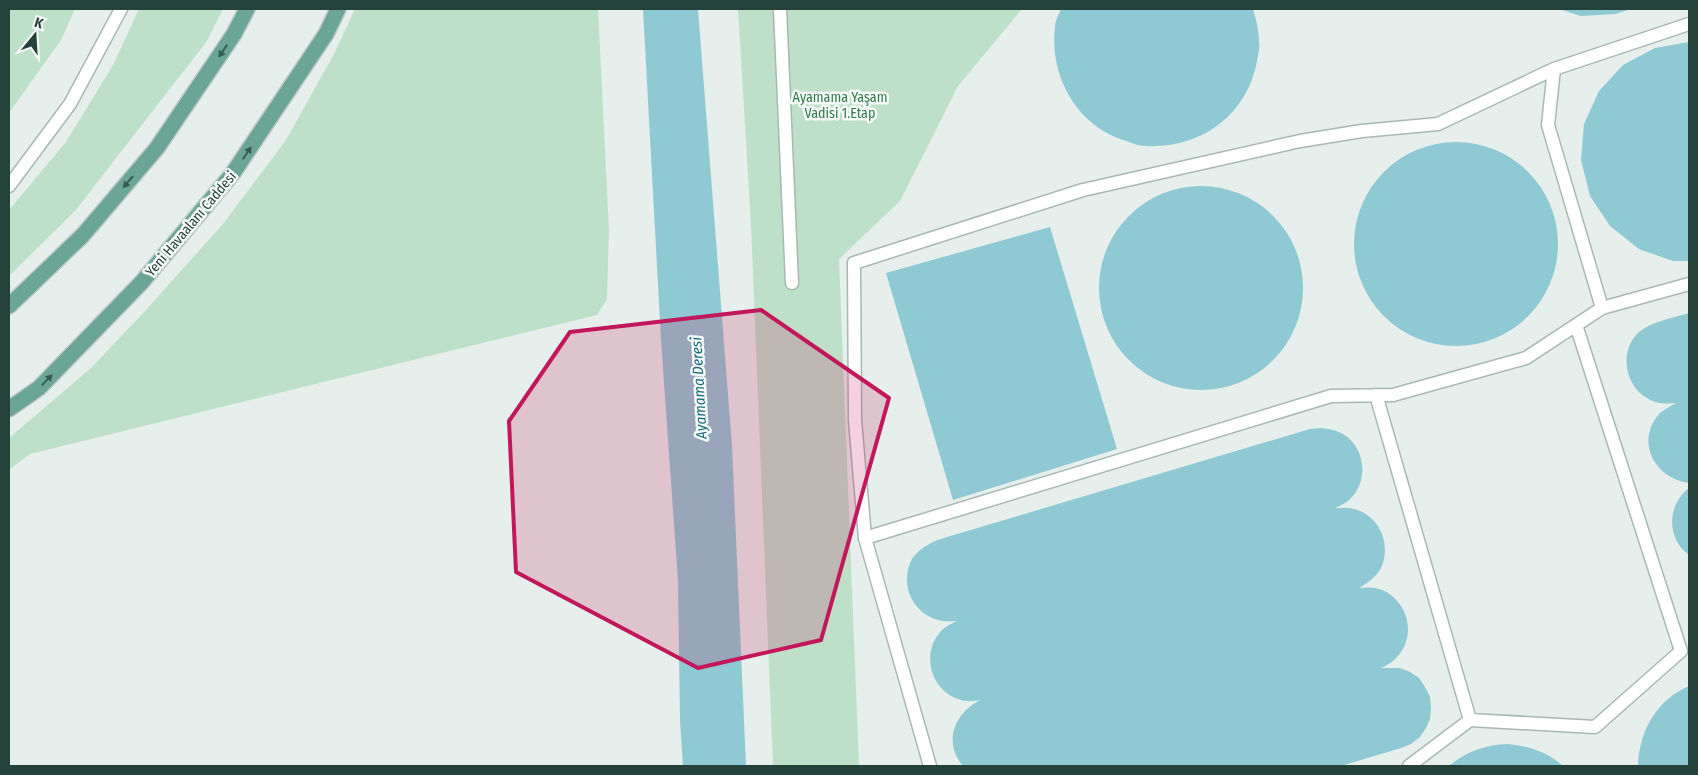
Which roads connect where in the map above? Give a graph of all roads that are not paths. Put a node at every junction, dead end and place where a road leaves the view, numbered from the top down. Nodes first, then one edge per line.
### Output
1 (121, 9) edge
2 (247, 9) edge
3 (338, 9) edge
4 (780, 9) edge
5 (1689, 24) edge
6 (1554, 68) junction
7 (9, 186) edge
8 (792, 283) dead end
9 (1689, 284) edge
10 (9, 306) edge
11 (1602, 308) junction
12 (1576, 325) junction
13 (1376, 395) junction
14 (9, 409) edge
15 (865, 538) junction
16 (1685, 651) edge
17 (1470, 720) junction
18 (930, 766) edge
19 (1409, 766) edge

1 - 7 lane
2 -> 10 main road
14 -> 3 main road, Yeni Havaalanı Caddesi
4 - 8 lane
5 - 6 lane
6 - 11 lane
6 - 15 lane
9 - 11 lane
11 - 12 lane
12 - 13 lane
12 - 16 lane
13 - 15 lane
13 - 17 lane
15 - 18 lane
16 - 17 lane
17 - 19 lane

